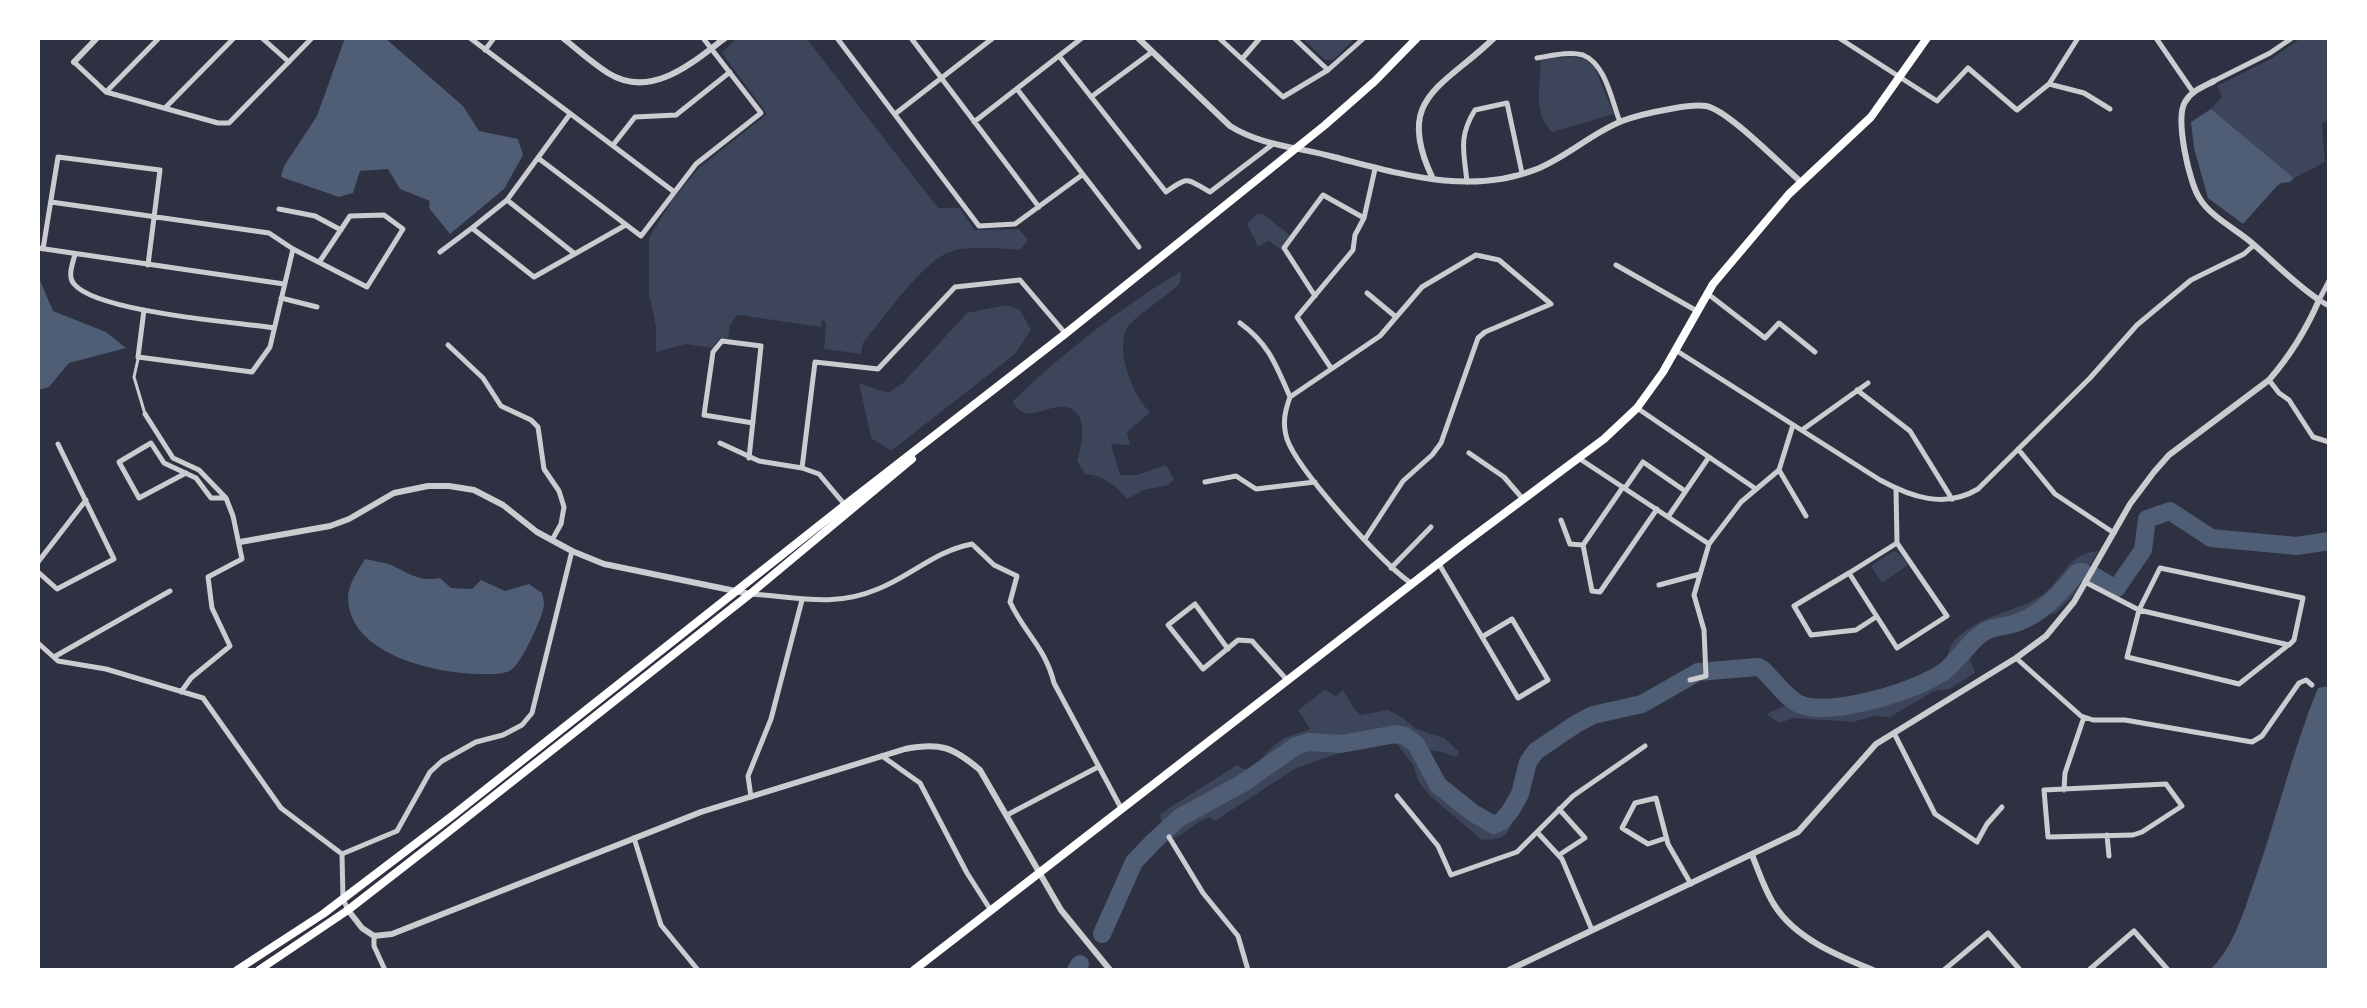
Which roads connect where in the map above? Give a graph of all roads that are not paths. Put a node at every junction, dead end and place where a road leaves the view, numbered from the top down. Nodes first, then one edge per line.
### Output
1 (97, 38) edge
2 (159, 38) edge
3 (234, 38) edge
4 (262, 38) edge
5 (312, 38) edge
6 (470, 38) edge
7 (494, 38) edge
8 (563, 38) edge
9 (703, 38) edge
10 (725, 38) edge
11 (837, 38) edge
12 (911, 38) edge
13 (993, 38) edge
14 (1082, 38) edge
15 (1138, 38) edge
16 (1219, 38) edge
17 (1260, 38) edge
18 (1294, 38) edge
19 (1364, 38) edge
20 (1417, 38) edge
21 (1494, 38) edge
22 (1839, 38) edge
23 (1927, 38) edge
24 (2078, 38) edge
25 (2156, 38) edge
26 (2292, 38) edge
27 (711, 49) junction
28 (485, 50) junction
29 (1152, 52) junction
30 (1059, 56) junction
31 (1537, 58) dead end
32 (1242, 59) junction
33 (74, 62) joint
34 (289, 62) junction
35 (1328, 70) junction
36 (730, 72) junction
37 (941, 78) junction
38 (1900, 78) junction
39 (2214, 81) joint
40 (2049, 84) junction
41 (1017, 89) junction
42 (106, 92) junction
43 (2193, 92) junction
44 (1091, 97) junction
45 (164, 108) junction
46 (2110, 109) dead end
47 (570, 114) junction
48 (895, 114) junction
49 (974, 122) junction
50 (1620, 122) junction
51 (1273, 144) junction
52 (613, 145) junction
53 (538, 158) junction
54 (1375, 169) junction
55 (1522, 173) junction
56 (1082, 175) junction
57 (1433, 179) junction
58 (1467, 182) junction
59 (1801, 182) junction
60 (673, 191) junction
61 (507, 200) junction
62 (51, 202) junction
63 (1039, 207) junction
64 (279, 209) dead end
65 (154, 218) junction
66 (1364, 218) junction
67 (624, 226) junction
68 (472, 228) junction
69 (341, 230) junction
70 (2254, 245) junction
71 (1139, 247) dead end
72 (40, 248) edge
73 (293, 249) junction
74 (440, 252) dead end
75 (75, 254) junction
76 (575, 254) junction
77 (320, 261) junction
78 (148, 265) junction
79 (1616, 265) dead end
80 (2329, 281) edge
81 (284, 284) junction
82 (1367, 293) dead end
83 (1707, 294) junction
84 (1315, 296) junction
85 (281, 298) junction
86 (2319, 300) junction
87 (2329, 306) edge
88 (317, 307) dead end
89 (144, 310) junction
90 (1698, 311) junction
91 (1396, 317) junction
92 (1240, 323) dead end
93 (274, 328) junction
94 (1065, 334) junction
95 (448, 345) dead end
96 (1677, 351) junction
97 (1815, 352) dead end
98 (138, 357) junction
99 (1331, 368) junction
100 (2269, 380) junction
101 (1868, 383) dead end
102 (1857, 390) junction
103 (1290, 397) junction
104 (1637, 408) junction
105 (145, 414) joint
106 (753, 423) junction
107 (1793, 425) junction
108 (1802, 430) junction
109 (932, 439) junction
110 (2329, 442) edge
111 (720, 443) dead end
112 (58, 444) dead end
113 (2018, 449) junction
114 (1469, 453) dead end
115 (1709, 457) junction
116 (749, 458) junction
117 (1580, 459) junction
118 (802, 468) junction
119 (1779, 470) junction
120 (186, 473) junction
121 (1205, 482) dead end
122 (1316, 482) junction
123 (1624, 487) junction
124 (1756, 489) junction
125 (1896, 489) junction
126 (1685, 491) junction
127 (226, 498) junction
128 (1523, 499) junction
129 (1952, 499) junction
130 (86, 500) junction
131 (845, 505) junction
132 (1657, 509) junction
133 (1806, 516) dead end
134 (1668, 517) junction
135 (1561, 520) dead end
136 (1431, 527) dead end
137 (2114, 533) junction
138 (1365, 539) junction
139 (552, 540) junction
140 (240, 542) junction
141 (1897, 543) junction
142 (1709, 544) junction
143 (1583, 545) junction
144 (572, 551) junction
145 (38, 562) edge
146 (1439, 564) junction
147 (1391, 568) junction
148 (38, 572) edge
149 (1849, 573) junction
150 (1700, 574) junction
151 (2085, 582) junction
152 (1411, 584) junction
153 (1659, 585) dead end
154 (170, 591) dead end
155 (735, 591) junction
156 (750, 594) junction
157 (802, 600) junction
158 (2139, 610) junction
159 (1877, 617) junction
160 (1482, 637) junction
161 (38, 643) edge
162 (2289, 645) junction
163 (1228, 649) junction
164 (54, 657) junction
165 (2016, 658) junction
166 (1690, 680) dead end
167 (1288, 681) junction
168 (2312, 685) dead end
169 (181, 692) junction
170 (2084, 717) junction
171 (1893, 732) junction
172 (1645, 746) dead end
173 (882, 756) junction
174 (1098, 767) junction
175 (2064, 790) junction
176 (1397, 796) dead end
177 (751, 797) junction
178 (2002, 807) dead end
179 (1121, 808) junction
180 (1558, 808) junction
181 (1007, 815) junction
182 (1537, 832) junction
183 (2107, 835) junction
184 (1169, 837) dead end
185 (634, 838) junction
186 (1666, 838) junction
187 (342, 854) junction
188 (1559, 855) junction
189 (1752, 855) junction
190 (2109, 856) dead end
191 (1037, 872) junction
192 (1691, 884) junction
193 (343, 899) junction
194 (990, 909) junction
195 (348, 910) junction
196 (1592, 930) junction
197 (374, 936) junction
198 (1855, 967) edge
199 (1949, 969) edge
200 (237, 970) edge
201 (259, 970) edge
202 (385, 970) edge
203 (698, 970) edge
204 (914, 970) edge
205 (1110, 970) edge
206 (1248, 970) edge
207 (1509, 970) edge
208 (1873, 970) edge
209 (2020, 970) edge
210 (2089, 970) edge
211 (2168, 970) edge

1 - 33 street
2 - 42 street
3 - 45 street
4 - 34 street
5 - 34 street
6 - 28 street
7 - 28 street
8 - 27 street
9 - 27 street
10 - 27 street
11 - 48 street
12 - 37 street
13 - 37 street
14 - 30 street
15 - 29 street
16 - 32 street
17 - 32 street
18 - 35 street
19 - 35 street
20 - 94 highway
21 - 57 street
22 - 38 street
23 - 38 highway
24 - 40 street
25 - 43 street
26 - 39 street
27 - 36 street
28 - 47 street
29 - 44 street
29 - 51 street
30 - 41 street
30 - 44 street
31 - 50 street
32 - 35 street
33 - 42 street
34 - 45 street
36 - 52 street
36 - 60 street
37 - 48 street
37 - 49 street
38 - 40 street
38 - 59 highway
39 - 43 street
40 - 46 street
41 - 49 street
41 - 56 street
42 - 45 street
43 - 70 street
44 - 51 street
47 - 52 street
47 - 53 street
48 - 63 street
49 - 63 street
50 - 55 street
50 - 59 street
51 - 54 street
52 - 60 street
53 - 61 street
53 - 67 street
54 - 57 street
54 - 66 street
55 - 58 street
55 - 58 street
56 - 63 street
56 - 71 street
57 - 58 street
59 - 83 highway
60 - 67 street
61 - 68 street
61 - 76 street
62 - 65 street
62 - 65 street
62 - 72 street
64 - 69 street
65 - 73 street
65 - 78 street
66 - 84 street
66 - 84 street
67 - 76 street
68 - 74 street
68 - 76 street
69 - 77 street
69 - 77 street
70 - 86 street
70 - 113 street
72 - 75 street
73 - 77 street
73 - 81 street
75 - 78 street
75 - 89 street
78 - 81 street
79 - 90 street
80 - 86 street
81 - 85 street
82 - 91 street
83 - 90 highway
83 - 97 street
84 - 99 street
85 - 88 street
85 - 93 street
86 - 87 street
86 - 100 street
89 - 93 street
89 - 98 street
90 - 96 highway
91 - 99 street
91 - 138 street
92 - 103 street
93 - 98 street
94 - 109 highway
94 - 118 street
95 - 139 street
96 - 104 highway
96 - 107 street
98 - 105 street
99 - 103 street
100 - 110 street
100 - 137 street
101 - 102 street
102 - 108 street
102 - 129 street
103 - 122 street
104 - 115 street
104 - 117 highway
105 - 127 street
106 - 106 street
106 - 116 street
107 - 108 street
107 - 119 street
108 - 125 street
109 - 131 highway
109 - 156 highway
111 - 116 street
112 - 130 street
113 - 129 street
113 - 137 street
114 - 128 street
115 - 124 street
115 - 126 street
116 - 118 street
117 - 123 street
117 - 128 highway
118 - 131 street
119 - 124 street
119 - 133 street
120 - 120 street
120 - 127 street
121 - 122 street
122 - 138 street
123 - 126 street
123 - 132 street
123 - 143 street
124 - 142 street
125 - 129 street
125 - 141 street
126 - 134 street
127 - 140 street
128 - 146 highway
130 - 145 street
130 - 148 street
131 - 155 highway
132 - 134 street
132 - 143 street
134 - 142 street
135 - 143 street
136 - 147 street
137 - 151 street
138 - 147 street
139 - 140 street
139 - 144 street
140 - 169 street
141 - 149 street
141 - 159 street
142 - 150 street
144 - 155 street
144 - 187 street
146 - 152 highway
146 - 160 street
147 - 152 street
149 - 159 street
149 - 159 street
150 - 153 street
150 - 166 street
151 - 158 street
151 - 165 street
152 - 167 highway
154 - 164 street
155 - 156 street
155 - 193 highway
156 - 157 street
156 - 195 highway
157 - 174 street
157 - 177 street
158 - 162 street
158 - 162 street
158 - 162 street
160 - 160 street
161 - 164 street
163 - 163 street
163 - 167 street
164 - 169 street
165 - 170 street
165 - 171 street
167 - 179 highway
168 - 170 street
169 - 187 street
170 - 175 street
171 - 178 street
171 - 189 street
172 - 180 street
173 - 177 street
173 - 181 street
173 - 194 street
174 - 179 street
174 - 181 street
175 - 183 street
175 - 183 street
176 - 182 street
177 - 185 street
179 - 191 highway
180 - 182 street
180 - 188 street
181 - 191 street
182 - 188 street
183 - 190 street
184 - 206 street
185 - 197 street
185 - 203 street
186 - 186 street
186 - 192 street
187 - 193 street
188 - 196 street
189 - 192 street
189 - 198 street
191 - 194 highway
191 - 205 street
192 - 196 street
193 - 195 street
193 - 200 highway
194 - 204 highway
195 - 197 street
195 - 201 highway
196 - 207 street
197 - 202 street
198 - 208 street
199 - 209 street
210 - 211 street

